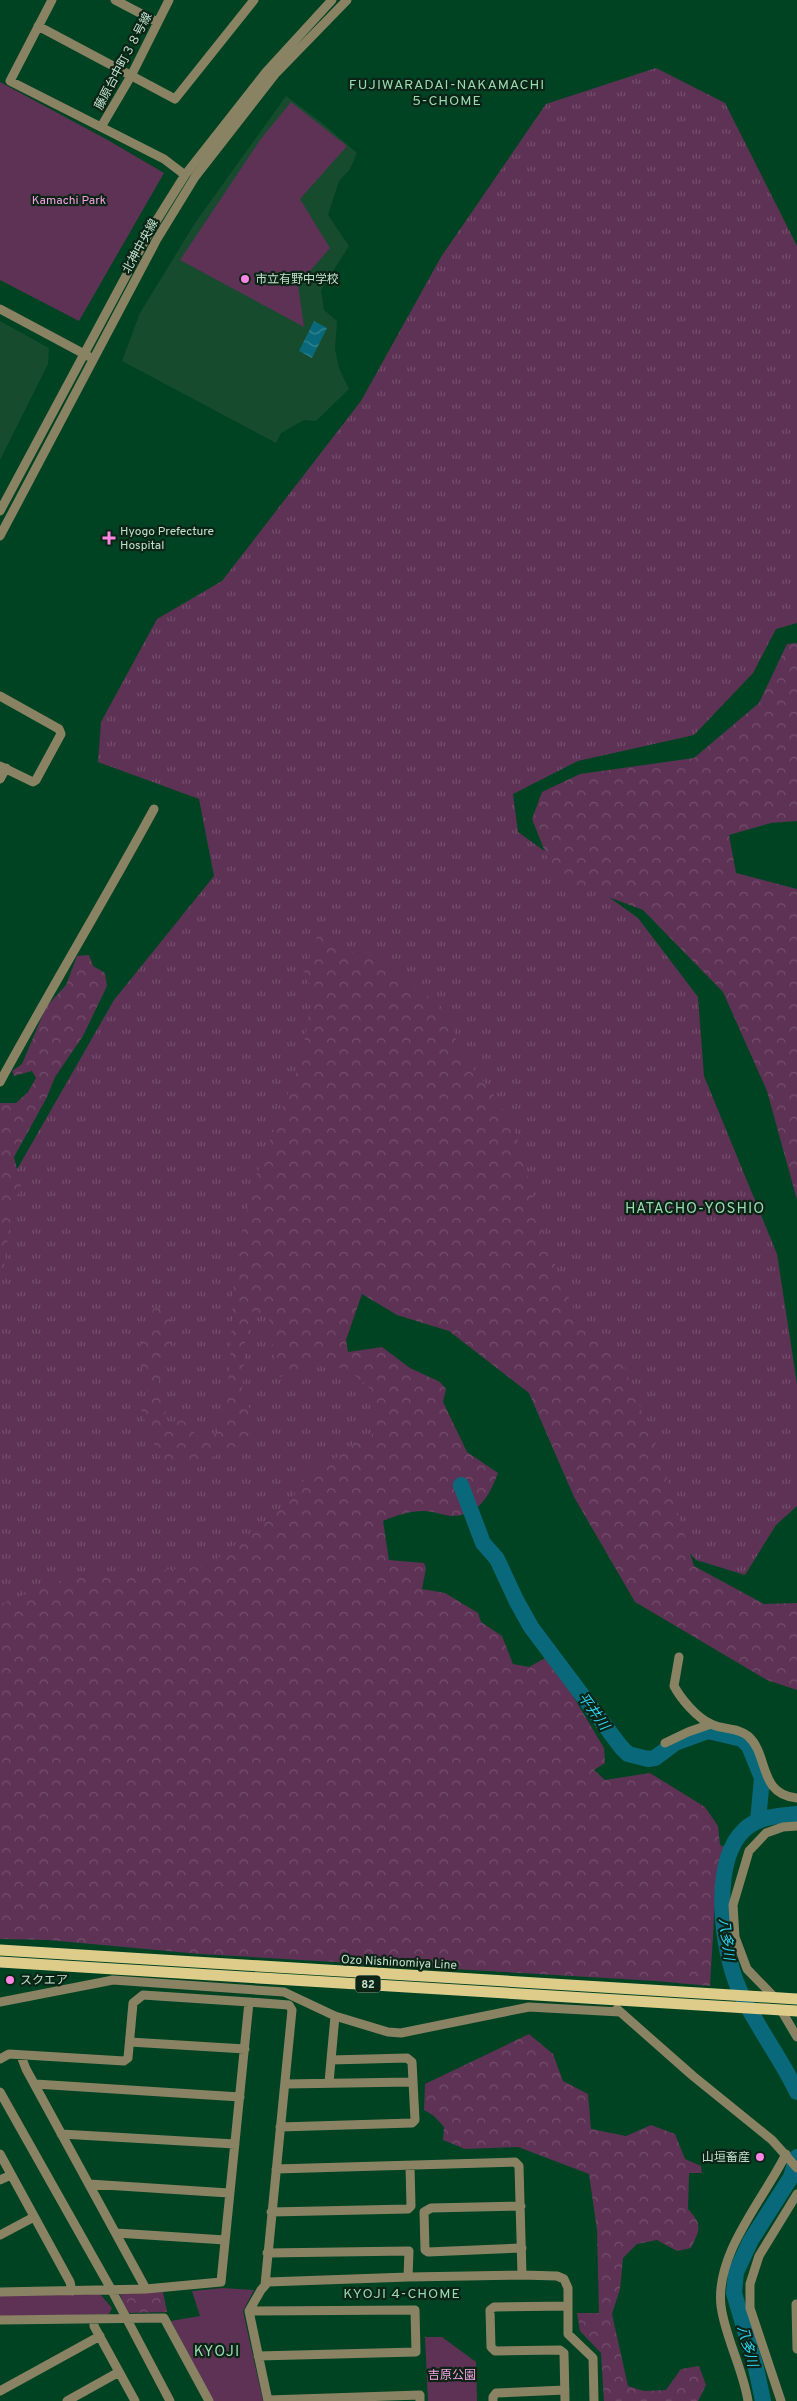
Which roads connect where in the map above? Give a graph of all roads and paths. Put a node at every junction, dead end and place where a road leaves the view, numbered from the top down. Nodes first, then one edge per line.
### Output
1 (52, 0) edge
2 (115, 0) edge
3 (169, 0) edge
4 (254, 0) edge
5 (332, 0) edge
6 (348, 0) edge
7 (157, 22) junction
8 (38, 26) junction
9 (131, 76) junction
10 (101, 127) junction
11 (185, 175) junction
12 (0, 309) edge
13 (83, 352) junction
14 (93, 358) junction
15 (0, 511) edge
16 (0, 536) edge
17 (0, 696) edge
18 (3, 767) edge
19 (0, 779) edge
20 (154, 809) dead end
21 (0, 1082) edge
22 (679, 1657) dead end
23 (711, 1724) junction
24 (665, 1743) dead end
25 (797, 1798) edge
26 (797, 1826) edge
27 (0, 1950) edge
28 (0, 1962) edge
29 (610, 1999) junction
30 (797, 1999) edge
31 (0, 2002) edge
32 (249, 2002) junction
33 (777, 2006) junction
34 (797, 2011) edge
35 (620, 2012) junction
36 (335, 2016) junction
37 (797, 2037) edge
38 (130, 2042) junction
39 (245, 2049) junction
40 (21, 2056) junction
41 (0, 2059) edge
42 (331, 2060) junction
43 (412, 2082) junction
44 (330, 2083) junction
45 (35, 2084) junction
46 (285, 2084) junction
47 (0, 2092) edge
48 (240, 2097) junction
49 (280, 2127) junction
50 (61, 2134) junction
51 (234, 2144) junction
52 (0, 2154) edge
53 (786, 2154) junction
54 (410, 2166) junction
55 (797, 2168) edge
56 (276, 2169) junction
57 (11, 2174) junction
58 (0, 2180) edge
59 (89, 2184) junction
60 (230, 2193) junction
61 (797, 2194) edge
62 (521, 2206) junction
63 (272, 2212) junction
64 (34, 2217) junction
65 (116, 2233) junction
66 (0, 2235) edge
67 (225, 2240) junction
68 (522, 2248) junction
69 (267, 2252) junction
70 (522, 2275) junction
71 (408, 2277) junction
72 (265, 2285) junction
73 (146, 2288) junction
74 (111, 2289) junction
75 (72, 2291) junction
76 (0, 2292) edge
77 (568, 2306) junction
78 (796, 2310) edge
79 (249, 2312) junction
80 (94, 2318) junction
81 (125, 2318) junction
82 (0, 2320) edge
83 (100, 2336) junction
84 (797, 2349) edge
85 (258, 2356) junction
86 (119, 2372) junction
87 (565, 2390) junction
88 (0, 2391) edge
89 (268, 2400) edge
90 (67, 2401) edge
91 (134, 2401) edge
92 (170, 2401) edge
93 (209, 2401) edge
94 (420, 2401) edge
95 (493, 2401) edge
96 (566, 2401) edge
97 (594, 2401) edge
98 (748, 2401) edge
99 (781, 2401) edge

1 - 8 street
2 - 7 street
3 - 7 street, 藤原台中町３８号線
4 - 9 street
5 - 11 street, 北神中央線
6 - 14 street, 北神中央線
7 - 9 street, 藤原台中町３８号線
8 - 9 street
8 - 10 street
9 - 10 street, 藤原台中町３８号線
10 - 11 street, 藤原台中町３８号線
11 - 13 street, 北神中央線
12 - 13 street
13 - 14 street
13 - 15 street, 北神中央線
14 - 16 street, 北神中央線
17 - 18 street
18 - 19 street
20 - 21 street
22 - 23 street
23 - 24 street
23 - 25 street
26 - 33 street
27 - 33 main road, Ozo Nishinomiya Line / 82
28 - 29 main road, Ozo Nishinomiya Line / 82
29 - 33 main road, Ozo Nishinomiya Line / 82
29 - 35 street
30 - 33 main road, Ozo Nishinomiya Line / 82
31 - 36 street
32 - 38 street
32 - 39 street
32 - 46 street
33 - 34 main road, Ozo Nishinomiya Line / 82
33 - 37 street
35 - 36 street
35 - 53 street
36 - 42 street
38 - 39 street
38 - 40 street
39 - 48 street
40 - 41 street
40 - 45 street
42 - 43 street
42 - 44 street
43 - 44 street
43 - 49 street
44 - 46 street
45 - 48 street
45 - 50 street
46 - 49 street
47 - 74 street
48 - 51 street
49 - 56 street
50 - 51 street
50 - 59 street
51 - 60 street
52 - 57 street
53 - 55 street
53 - 98 street
54 - 56 street
54 - 62 street
54 - 63 street
56 - 63 street
57 - 58 street
57 - 64 street
59 - 60 street
59 - 65 street
60 - 67 street
61 - 99 street
62 - 68 street
62 - 68 street
63 - 69 street
64 - 66 street
64 - 75 street
65 - 67 street
65 - 73 street
67 - 73 street
68 - 70 street
69 - 71 street
69 - 72 street
70 - 71 street
70 - 77 street
71 - 72 street
72 - 79 street
73 - 74 street
74 - 75 street
74 - 81 street
75 - 76 street
77 - 87 street
77 - 97 street
78 - 84 street
79 - 85 street
79 - 85 street
80 - 81 street
80 - 82 street
80 - 83 street
81 - 92 street
81 - 93 street
83 - 86 street
83 - 88 street
85 - 89 street
86 - 90 street
86 - 91 street
87 - 95 street
87 - 96 street
89 - 94 street

